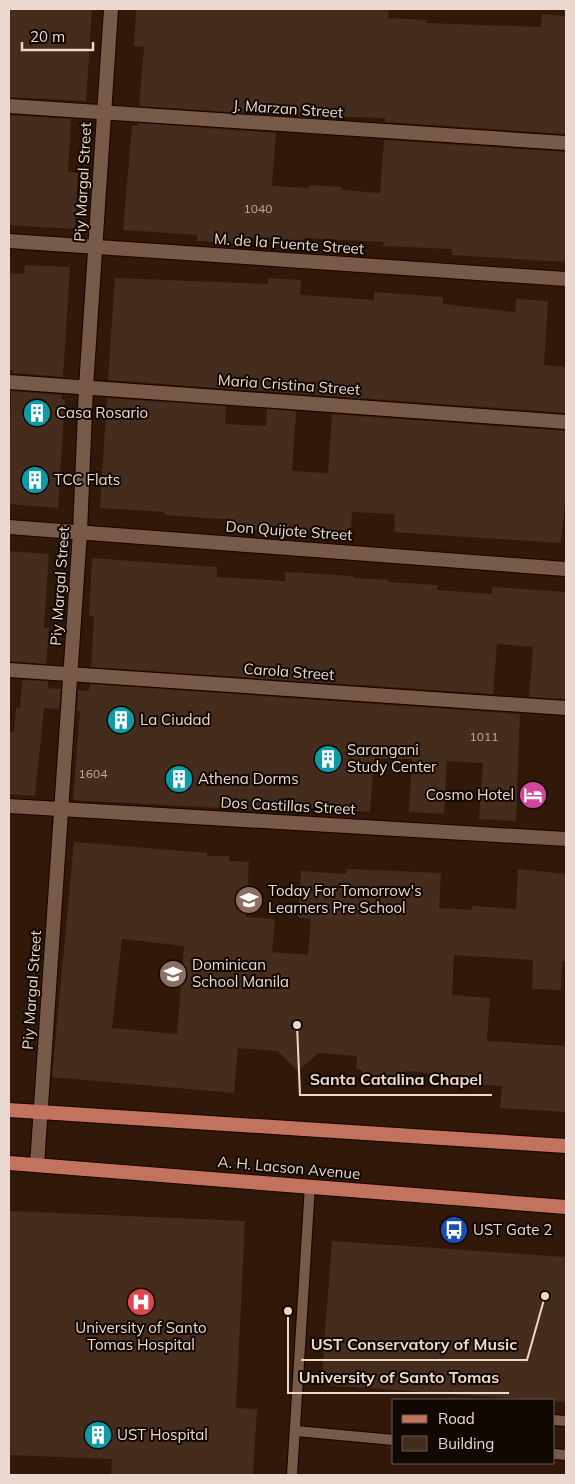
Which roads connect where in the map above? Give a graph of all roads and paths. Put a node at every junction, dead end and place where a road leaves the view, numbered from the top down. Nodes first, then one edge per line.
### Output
1 (111, 9) edge
2 (9, 106) edge
3 (103, 113) junction
4 (566, 143) edge
5 (9, 241) edge
6 (95, 248) junction
7 (566, 279) edge
8 (9, 382) edge
9 (86, 387) junction
10 (566, 422) edge
11 (9, 527) edge
12 (80, 532) junction
13 (566, 569) edge
14 (9, 670) edge
15 (70, 674) junction
16 (566, 708) edge
17 (9, 806) edge
18 (61, 809) junction
19 (566, 840) edge
20 (9, 1110) edge
21 (40, 1112) junction
22 (566, 1146) edge
23 (9, 1162) edge
24 (37, 1165) junction
25 (310, 1185) junction
26 (566, 1207) edge
27 (296, 1431) junction
28 (392, 1440) edge
29 (292, 1475) edge

1 - 3 street, Piy Margal Street
2 - 3 street, J. Marzan Street
3 - 4 street, J. Marzan Street
3 - 6 street, Piy Margal Street
5 - 6 street, M. de la Fuente Street
6 - 7 street, M. de la Fuente Street
6 - 9 street, Piy Margal Street
8 - 9 street, Maria Cristina Street
9 - 10 street, Maria Cristina Street
9 - 12 street, Piy Margal Street
11 - 12 street, Don Quijote Street
12 - 13 street, Don Quijote Street
12 - 15 street, Piy Margal Street
14 - 15 street, Carola Street
15 - 16 street, Carola Street
15 - 18 street, Piy Margal Street
17 - 18 street, Dos Castillas Street
18 - 19 street, Dos Castillas Street
18 - 21 street, Piy Margal Street
20 - 21 main road
21 - 22 main road
21 - 24 street, Piy Margal Street
23 - 24 main road, A. H. Lacson Avenue
24 - 25 main road, A. H. Lacson Avenue
25 - 26 main road, A. H. Lacson Avenue
25 - 27 lane
27 - 28 lane
27 - 29 lane

